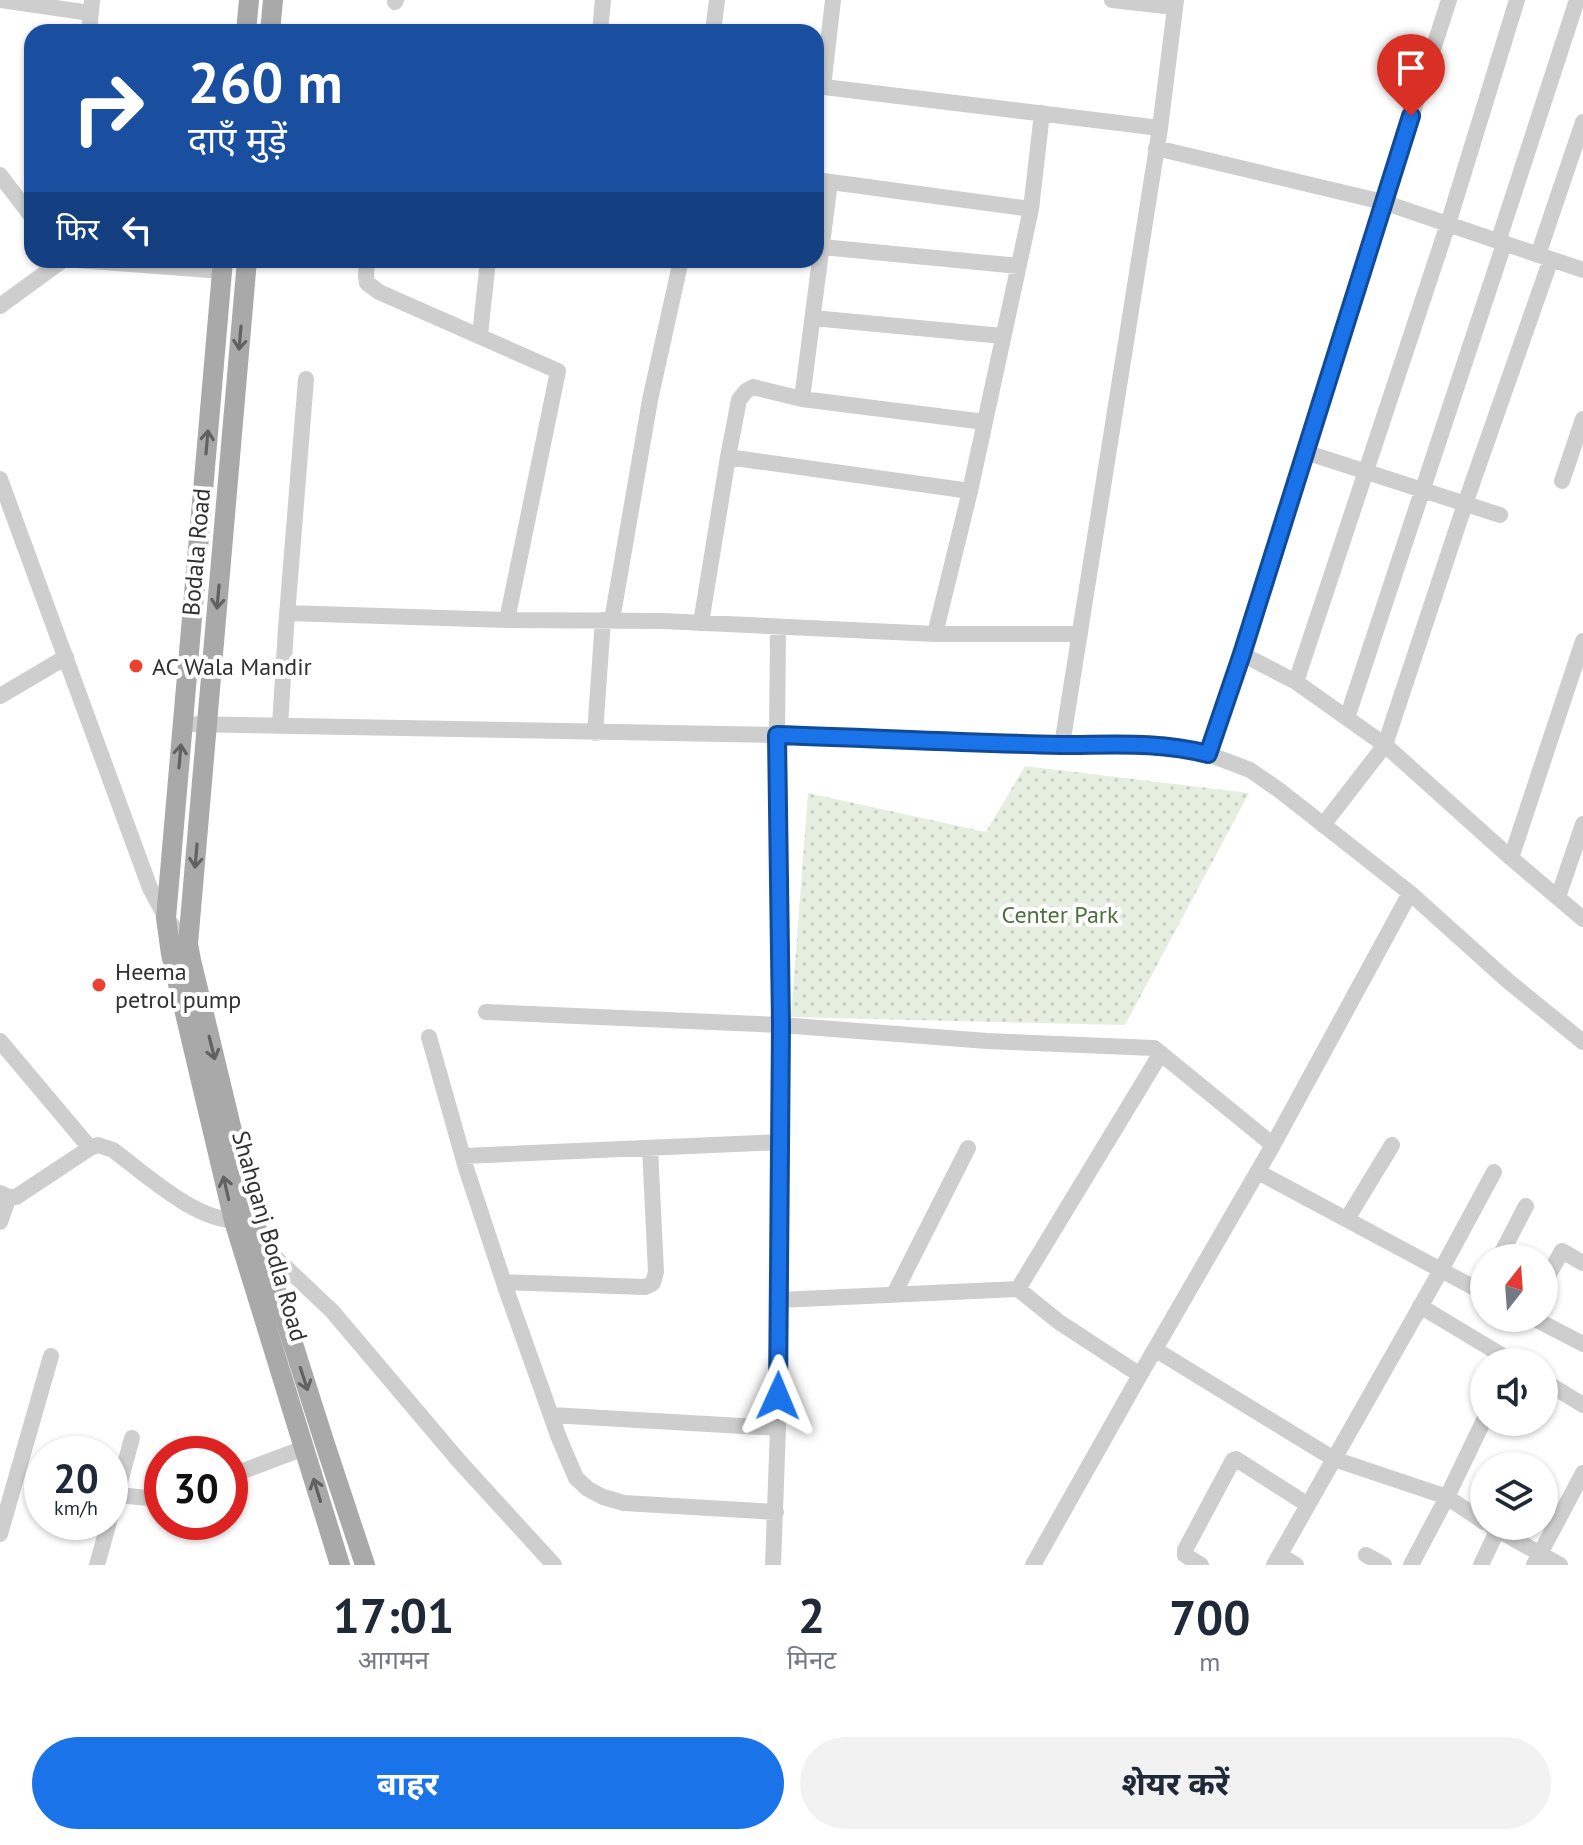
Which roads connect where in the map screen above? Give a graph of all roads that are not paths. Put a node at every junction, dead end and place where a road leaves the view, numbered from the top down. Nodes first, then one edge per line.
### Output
1 (0, 0) edge
2 (249, 0) edge
3 (273, 0) edge
4 (603, 0) edge
5 (717, 0) edge
6 (833, 0) edge
7 (1112, 0) edge
8 (1449, 0) edge
9 (1517, 0) edge
10 (1577, 0) edge
11 (1175, 4) edge
12 (91, 7) edge
13 (247, 24) edge
14 (271, 24) edge
15 (601, 24) edge
16 (714, 24) edge
17 (824, 55) edge
18 (824, 87) edge
19 (1042, 113) junction
20 (1583, 122) edge
21 (1160, 128) junction
22 (1156, 148) junction
23 (0, 175) edge
24 (824, 181) edge
25 (1383, 202) junction
26 (24, 206) edge
27 (1031, 209) junction
28 (1448, 224) junction
29 (1501, 243) junction
30 (824, 247) edge
31 (1545, 257) junction
32 (1019, 266) junction
33 (52, 268) edge
34 (222, 268) edge
35 (246, 268) edge
36 (366, 268) edge
37 (487, 268) edge
38 (679, 268) edge
39 (819, 268) edge
40 (1583, 270) edge
41 (0, 306) edge
42 (813, 318) junction
43 (480, 335) junction
44 (1003, 336) junction
45 (306, 379) dead end
46 (802, 399) junction
47 (1583, 419) edge
48 (985, 422) junction
49 (1305, 452) junction
50 (728, 457) junction
51 (1364, 471) junction
52 (0, 479) edge
53 (1562, 481) dead end
54 (1422, 490) junction
55 (970, 491) junction
56 (1465, 504) junction
57 (1500, 515) dead end
58 (287, 613) junction
59 (507, 620) junction
60 (608, 620) junction
61 (701, 623) junction
62 (778, 627) junction
63 (935, 634) junction
64 (1080, 634) junction
65 (1583, 641) edge
66 (1242, 654) junction
67 (66, 657) junction
68 (1296, 682) junction
69 (0, 696) edge
70 (1347, 718) junction
71 (183, 724) junction
72 (207, 725) junction
73 (280, 726) junction
74 (595, 733) junction
75 (777, 735) junction
76 (1062, 745) junction
77 (1385, 745) junction
78 (1208, 754) junction
79 (1583, 824) edge
80 (1323, 825) junction
81 (1511, 858) junction
82 (1410, 893) junction
83 (1558, 897) junction
84 (166, 918) junction
85 (1583, 919) edge
86 (188, 944) junction
87 (486, 1012) dead end
88 (781, 1025) junction
89 (1581, 1036) edge
90 (429, 1037) dead end
91 (0, 1041) edge
92 (1161, 1053) junction
93 (780, 1142) junction
94 (1273, 1145) junction
95 (1392, 1145) dead end
96 (90, 1148) junction
97 (650, 1148) junction
98 (968, 1148) dead end
99 (463, 1156) junction
100 (1258, 1172) junction
101 (1494, 1172) dead end
102 (4, 1195) edge
103 (1526, 1206) dead end
104 (243, 1219) junction
105 (1347, 1219) junction
106 (0, 1222) edge
107 (260, 1243) junction
108 (1506, 1244) edge
109 (1558, 1258) edge
110 (1583, 1263) edge
111 (1441, 1270) junction
112 (504, 1282) junction
113 (1470, 1284) edge
114 (1018, 1289) junction
115 (894, 1294) junction
116 (779, 1300) junction
117 (1420, 1306) junction
118 (1558, 1328) edge
119 (1581, 1338) edge
120 (1489, 1348) edge
121 (1156, 1350) junction
122 (51, 1356) dead end
123 (1140, 1375) junction
124 (1558, 1390) edge
125 (1583, 1405) edge
126 (551, 1415) junction
127 (778, 1428) junction
128 (1476, 1436) edge
129 (132, 1438) dead end
130 (304, 1448) junction
131 (128, 1453) edge
132 (1334, 1459) junction
133 (248, 1469) edge
134 (1583, 1473) edge
135 (1447, 1497) junction
136 (1308, 1505) junction
137 (776, 1512) junction
138 (1470, 1512) edge
139 (0, 1534) edge
140 (104, 1540) edge
141 (1487, 1540) edge
142 (1510, 1540) edge
143 (1366, 1555) dead end
144 (1277, 1560) edge
145 (1537, 1560) edge
146 (97, 1565) edge
147 (340, 1565) edge
148 (365, 1565) edge
149 (554, 1565) edge
150 (773, 1565) edge
151 (1033, 1565) edge
152 (1201, 1565) edge
153 (1296, 1565) edge
154 (1384, 1565) edge
155 (1411, 1565) edge
156 (1481, 1565) edge
157 (1560, 1565) edge

1 - 12 street
2 - 13 main road
3 - 14 main road
4 - 15 street
5 - 16 street
6 - 17 street
7 - 11 street
8 - 25 street
9 - 28 street
10 - 29 street
11 - 21 street
18 - 19 street
19 - 21 street
19 - 27 street
20 - 31 street
21 - 22 street
22 - 25 street
22 - 64 street
23 - 26 street
24 - 27 street
25 - 28 street
25 - 49 street
27 - 32 street
28 - 29 street
28 - 51 street
29 - 31 street
29 - 54 street
30 - 32 street
31 - 40 street
31 - 56 street
32 - 44 street
33 - 41 street
71 -> 34 main road, Bodala Road
35 -> 72 main road, Bodala Road
36 - 43 street
37 - 43 street
38 - 60 street
39 - 42 street
42 - 44 street
42 - 46 street
43 - 59 street
44 - 48 street
45 - 58 street
46 - 48 street
46 - 50 street
47 - 53 street
48 - 55 street
49 - 51 street
49 - 66 street
50 - 55 street
50 - 61 street
51 - 54 street
51 - 68 street
52 - 67 street
54 - 56 street
54 - 70 street
55 - 63 street
56 - 57 street
56 - 77 street
58 - 59 street
58 - 73 street
59 - 60 street
60 - 61 street
60 - 74 street
61 - 62 street
62 - 63 street
62 - 75 street
63 - 64 street
64 - 76 street
65 - 81 street
66 - 68 street
66 - 78 street
67 - 69 street
67 - 84 street
68 - 70 street
70 - 77 street
71 - 72 street
84 -> 71 main road, Bodala Road
72 - 73 street
72 -> 86 main road, Bodala Road
73 - 74 street
74 - 75 street
75 - 76 street
75 - 88 street
76 - 78 street
77 - 80 street
77 - 81 street
78 - 80 street
79 - 83 street
80 - 82 street
81 - 83 street
82 - 89 street
82 - 94 street
83 - 85 street
84 - 86 street
104 -> 84 main road, Shahganj Bodla Road
86 -> 104 main road, Shahganj Bodla Road
87 - 88 street
88 - 92 street
88 - 93 street
90 - 99 street
91 - 96 street
92 - 94 street
92 - 114 street
93 - 97 street
93 - 116 street
94 - 100 street
95 - 105 street
96 - 102 street
96 - 104 street
97 - 99 street
97 - 112 street
98 - 115 street
99 - 112 street
100 - 105 street
100 - 121 street
101 - 111 street
102 - 106 street
103 - 108 street
104 - 107 main road, Shahganj Bodla Road
104 - 130 main road, Shahganj Bodla Road
105 - 111 street
107 -> 148 main road, Shahganj Bodla Road
107 - 149 street
109 - 110 street
111 - 113 street
111 - 117 street
112 - 126 street
114 - 115 street
114 - 123 street
115 - 116 street
116 - 127 street
117 - 120 street
117 - 132 street
118 - 119 street
121 - 123 street
121 - 132 street
122 - 139 street
123 - 151 street
124 - 125 street
126 - 127 street
126 - 137 street
127 - 137 street
128 - 135 street
129 - 131 street
130 - 133 street
147 -> 130 main road, Shahganj Bodla Road
132 - 135 street
132 - 136 street
134 - 145 street
135 - 138 street
135 - 155 street
136 - 144 street
136 - 152 street
137 - 150 street
140 - 146 street
141 - 156 street
142 - 145 street
143 - 154 street
144 - 153 street
145 - 157 street

